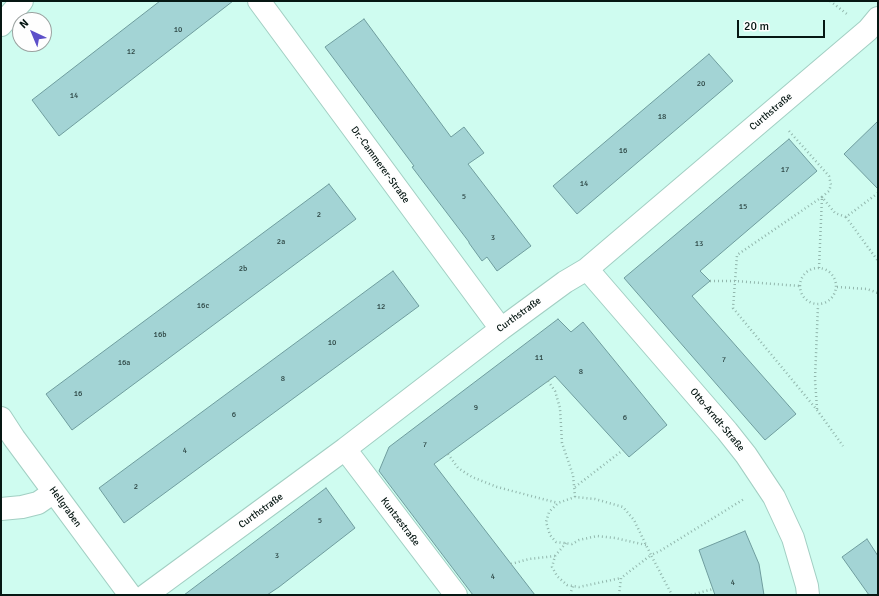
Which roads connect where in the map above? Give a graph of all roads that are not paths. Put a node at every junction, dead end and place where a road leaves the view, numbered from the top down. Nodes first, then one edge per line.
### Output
1 (22, 1) edge
2 (259, 1) edge
3 (878, 18) edge
4 (1, 25) edge
5 (587, 269) junction
6 (501, 329) junction
7 (1, 418) edge
8 (345, 449) junction
9 (54, 492) junction
10 (1, 509) edge
11 (130, 595) edge
12 (146, 595) edge
13 (456, 595) edge
14 (808, 595) edge

1 - 4 street
2 - 6 street, Dr.-Cammerer-Straße
3 - 5 street, Curthstraße
5 - 6 street, Curthstraße
5 - 14 street, Otto-Arndt-Straße
6 - 8 street, Curthstraße
7 - 9 street, Hellgraben
8 - 12 street, Curthstraße
8 - 13 street, Kuntzestraße
9 - 10 street
9 - 11 street, Hellgraben

